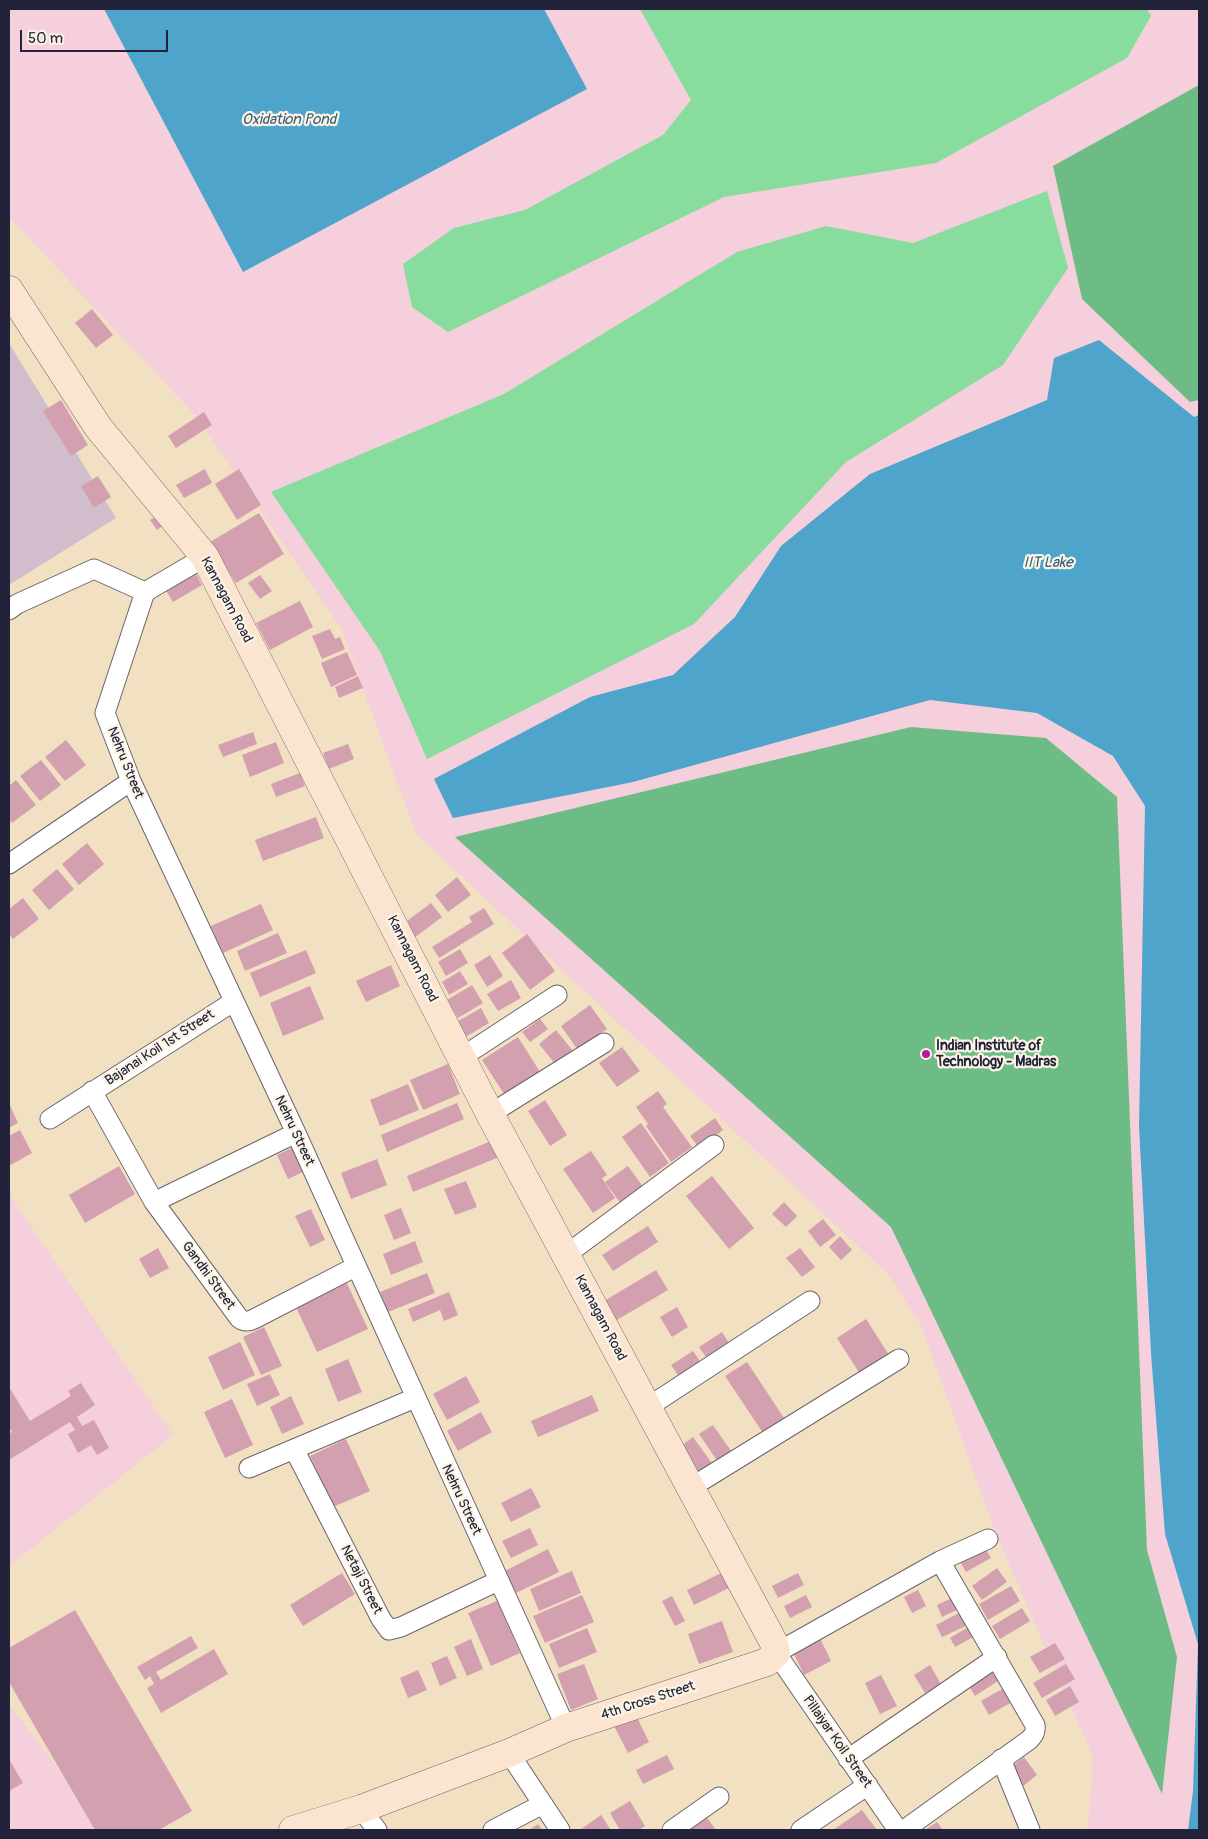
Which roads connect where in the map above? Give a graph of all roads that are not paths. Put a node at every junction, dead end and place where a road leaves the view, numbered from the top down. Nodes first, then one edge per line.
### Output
1 (9, 290) edge
2 (205, 557) junction
3 (145, 592) junction
4 (9, 610) edge
5 (131, 781) junction
6 (9, 864) edge
7 (557, 996) dead end
8 (233, 1002) junction
9 (604, 1043) dead end
10 (462, 1057) junction
11 (92, 1091) junction
12 (490, 1114) junction
13 (50, 1119) dead end
14 (296, 1133) junction
15 (714, 1145) dead end
16 (154, 1202) junction
17 (567, 1254) junction
18 (355, 1267) junction
19 (810, 1301) dead end
20 (899, 1359) dead end
21 (415, 1398) junction
22 (648, 1407) junction
23 (294, 1449) junction
24 (249, 1468) dead end
25 (690, 1488) junction
26 (988, 1539) dead end
27 (940, 1561) junction
28 (498, 1581) junction
29 (776, 1653) junction
30 (997, 1657) junction
31 (566, 1728) junction
32 (509, 1752) junction
33 (848, 1759) junction
34 (1001, 1759) junction
35 (868, 1784) junction
36 (719, 1797) dead end
37 (543, 1804) junction
38 (361, 1808) junction
39 (303, 1829) edge
40 (376, 1830) edge
41 (493, 1830) edge
42 (560, 1830) edge
43 (672, 1830) edge
44 (801, 1830) edge
45 (898, 1830) edge
46 (904, 1830) edge
47 (1030, 1830) edge

1 - 2 street, Kannagam Road
2 - 3 street
2 - 10 street, Kannagam Road
3 - 4 street
3 - 5 street, Nehru Street
5 - 6 street
5 - 8 street, Nehru Street
7 - 10 street
8 - 11 street, Bajanai Koil 1st Street
8 - 14 street, Nehru Street
9 - 12 street
10 - 12 street, Kannagam Road
11 - 13 street
11 - 16 street, Bajanai Koil 1st Street
12 - 17 street, Kannagam Road
14 - 16 street
14 - 18 street, Nehru Street
15 - 17 street
16 - 18 street, Gandhi Street
17 - 22 street, Kannagam Road
18 - 21 street, Nehru Street
19 - 22 street
20 - 25 street
21 - 23 street
21 - 28 street, Nehru Street
22 - 25 street, Kannagam Road
23 - 24 street
23 - 28 street, Netaji Street
25 - 29 street, Kannagam Road
26 - 27 street, 4th Cross Street
27 - 29 street, 4th Cross Street
27 - 30 street
28 - 31 street, Nehru Street
29 - 31 street, 4th Cross Street
29 - 33 street, Pillaiyar Koil Street
30 - 33 street
30 - 34 street
31 - 32 street, 4th Cross Street
32 - 37 street
32 - 38 street, 4th Cross Street
33 - 35 street, Pillaiyar Koil Street
34 - 46 street
34 - 47 street
35 - 44 street
35 - 45 street, Pillaiyar Koil Street
36 - 43 street
37 - 41 street
37 - 42 street
38 - 39 street, 4th Cross Street
38 - 40 street

